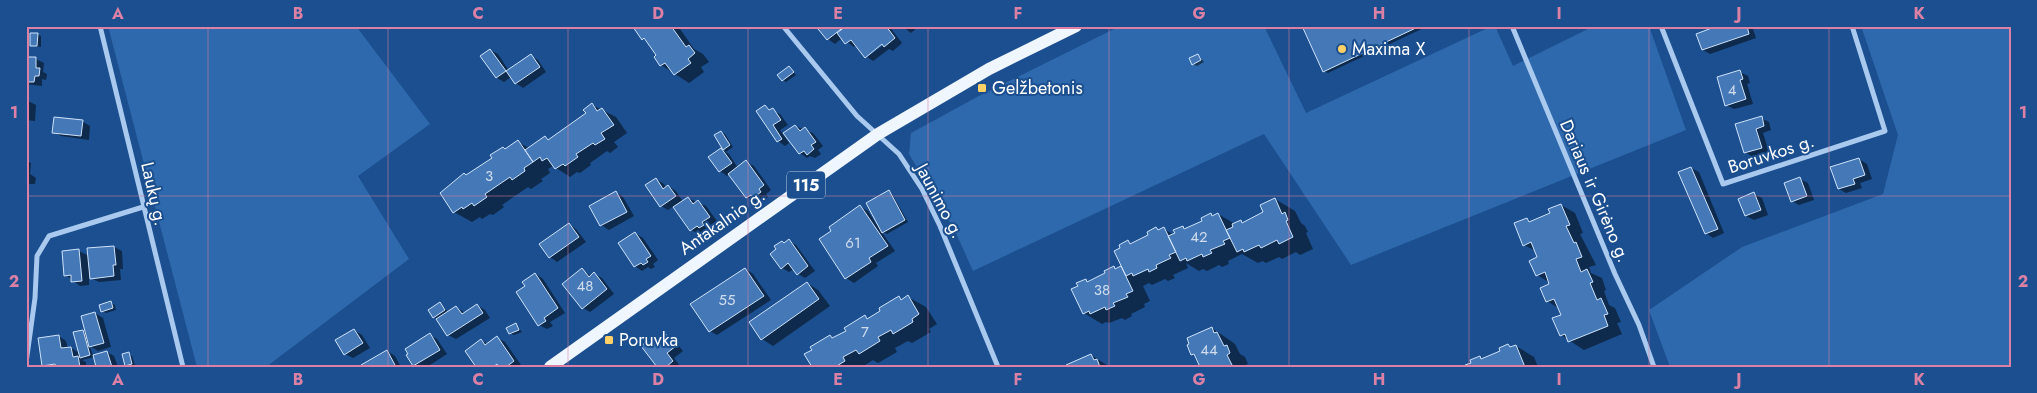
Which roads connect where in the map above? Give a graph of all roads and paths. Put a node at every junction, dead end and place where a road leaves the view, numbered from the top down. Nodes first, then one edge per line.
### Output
1 (100, 26) edge
2 (783, 26) edge
3 (1076, 26) edge
4 (1512, 26) edge
5 (1661, 26) edge
6 (1852, 26) edge
7 (878, 134) junction
8 (143, 207) junction
9 (26, 363) edge
10 (183, 367) edge
11 (550, 367) edge
12 (998, 367) edge
13 (1654, 367) edge

1 - 8 street, Laukų g.
2 - 7 street, Jaunimo g.
3 - 7 main road, Antakalnio g. / 115
4 - 13 street, Dariaus ir Girėno g.
5 - 6 street, Boruvkos g.
7 - 11 main road, Antakalnio g. / 115
7 - 12 street, Jaunimo g.
8 - 9 street
8 - 10 street, Laukų g.

